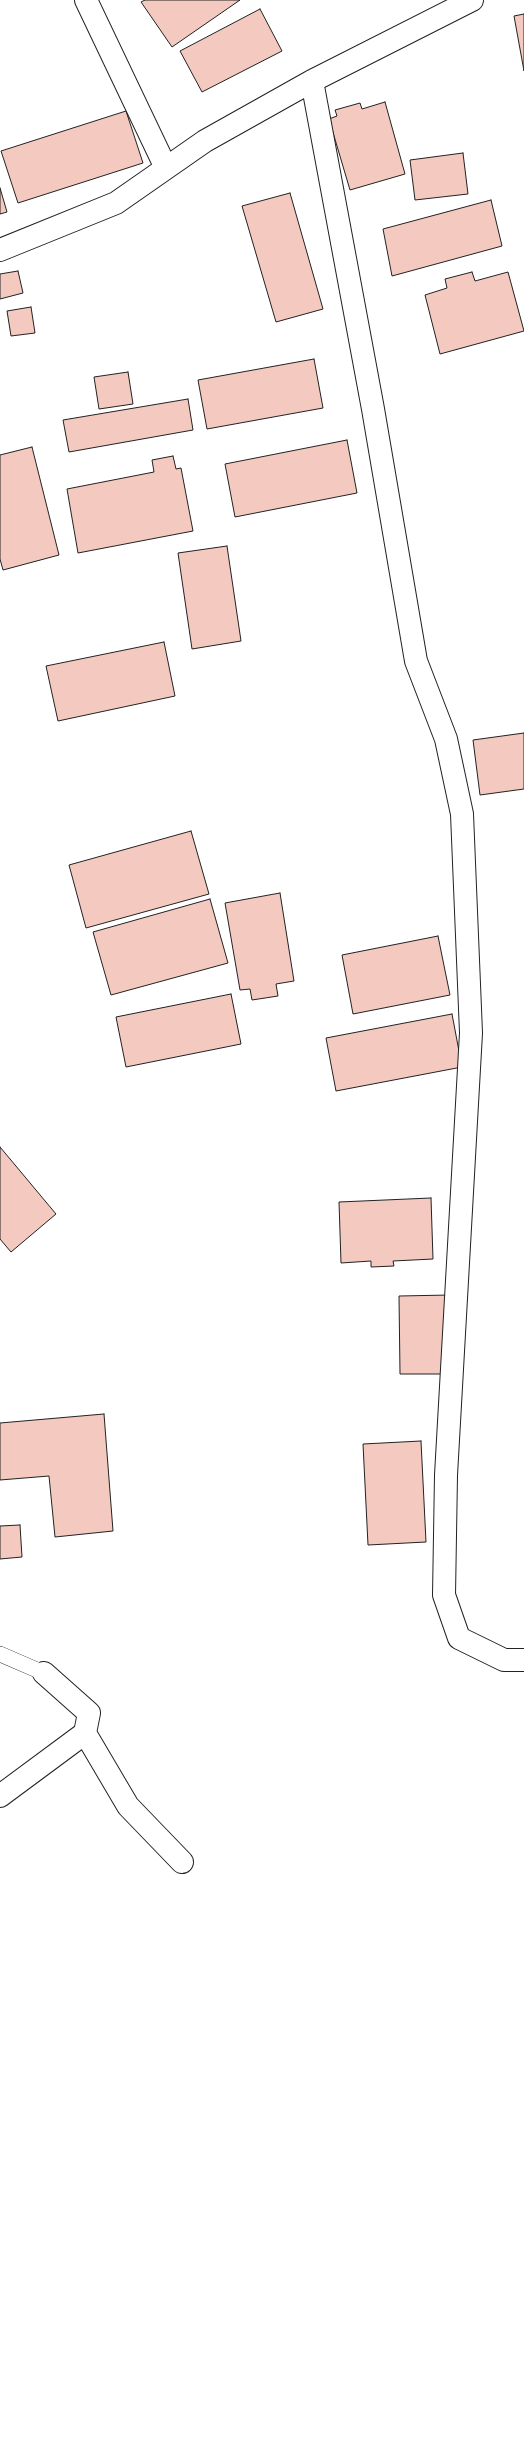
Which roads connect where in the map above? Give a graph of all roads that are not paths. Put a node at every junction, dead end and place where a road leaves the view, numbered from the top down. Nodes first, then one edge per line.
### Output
1 (86, 0) edge
2 (472, 0) edge
3 (312, 80) junction
4 (166, 168) junction
5 (0, 250) edge
6 (0, 1654) edge
7 (524, 1660) edge
8 (44, 1673) joint
9 (85, 1733) junction
10 (0, 1796) edge
11 (182, 1862) dead end

1 - 4 street
2 - 3 street
3 - 4 street
3 - 7 street
4 - 5 street
6 - 8 lane
8 - 9 street
9 - 10 street
9 - 11 street

